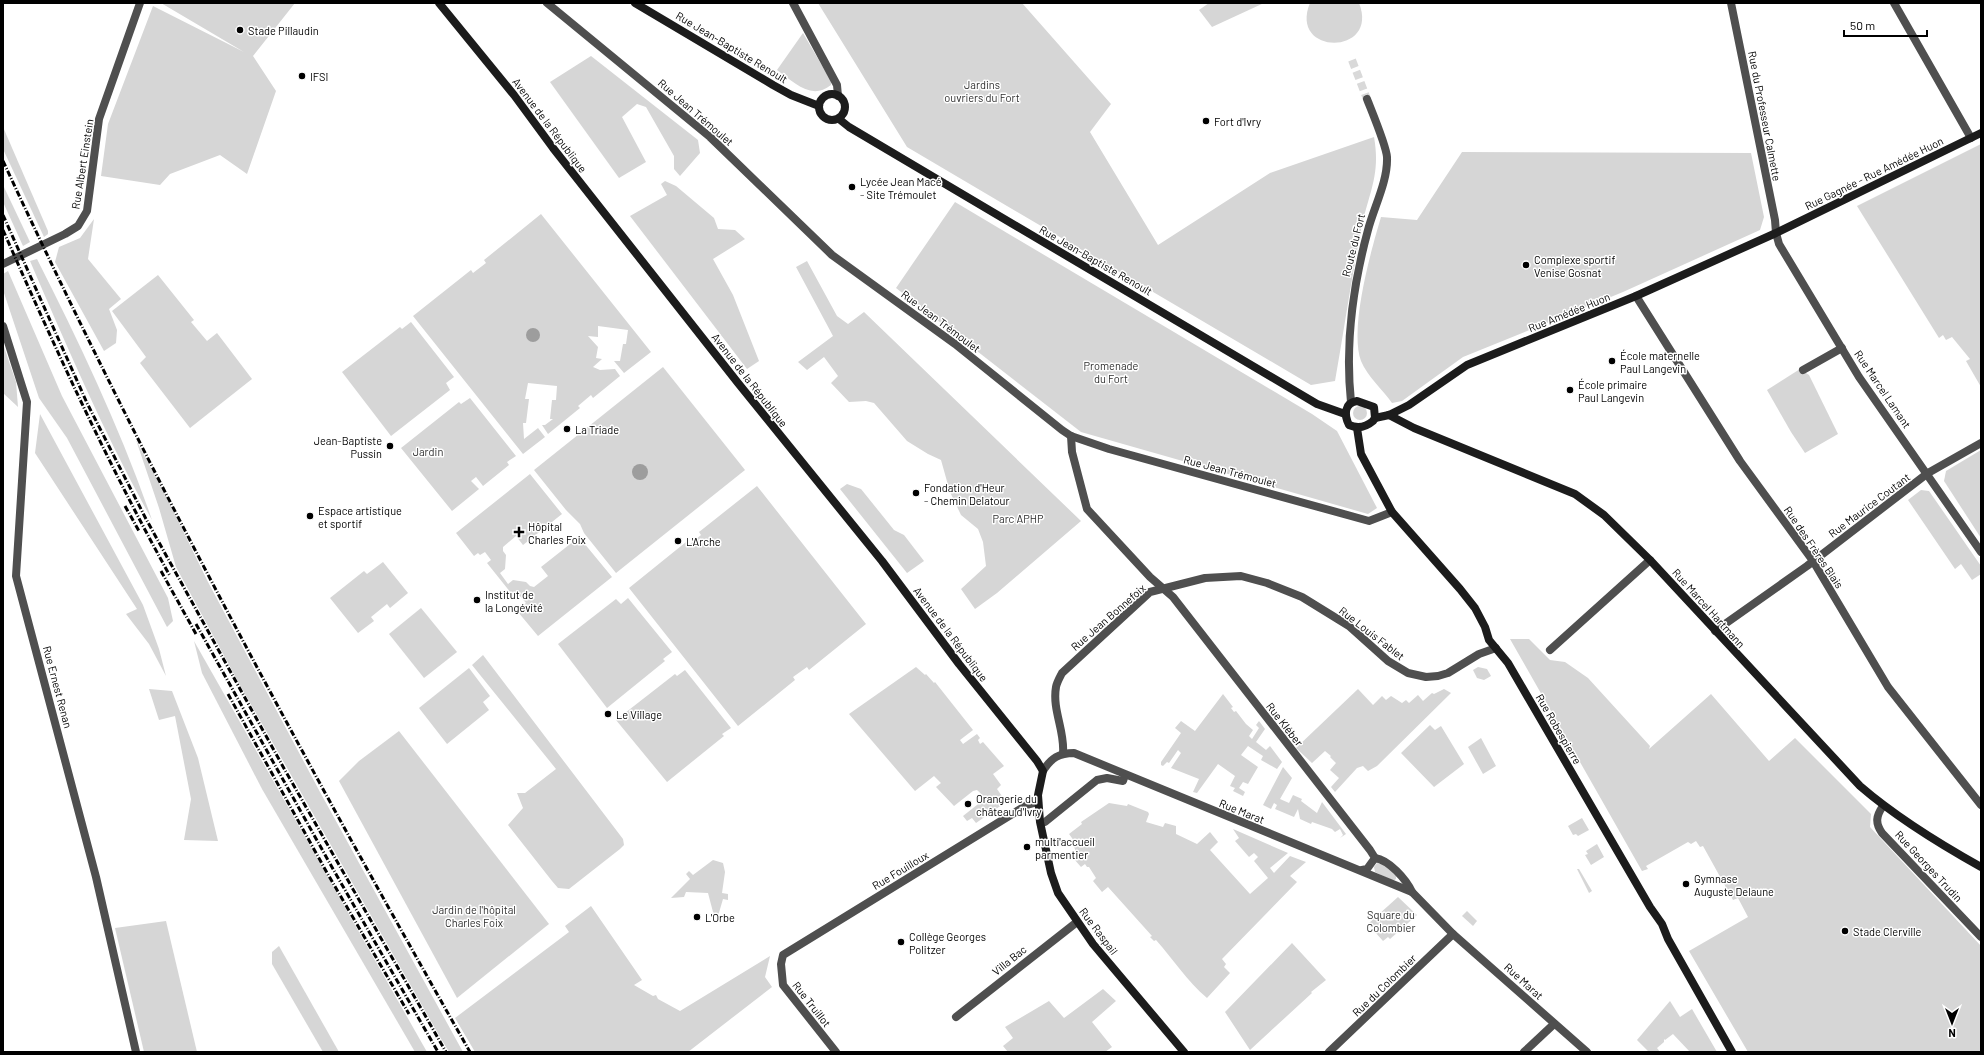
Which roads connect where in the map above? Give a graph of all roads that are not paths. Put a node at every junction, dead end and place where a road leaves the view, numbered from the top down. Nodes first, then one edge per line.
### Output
1 (140, 3) edge
2 (439, 3) edge
3 (547, 3) edge
4 (635, 3) edge
5 (793, 3) edge
6 (1732, 3) edge
7 (1894, 3) edge
8 (838, 96) junction
9 (1367, 99) tunnel mouth
10 (820, 106) junction
11 (839, 119) junction
12 (1981, 133) edge
13 (1971, 138) junction
14 (1776, 233) junction
15 (3, 264) edge
16 (1636, 296) junction
17 (3, 326) edge
18 (1842, 348) junction
19 (1803, 370) dead end
20 (1351, 402) junction
21 (1345, 414) junction
22 (1389, 415) junction
23 (1375, 418) junction
24 (1358, 428) junction
25 (1071, 436) junction
26 (1981, 443) edge
27 (1928, 473) junction
28 (1392, 512) junction
29 (1981, 552) edge
30 (1650, 560) junction
31 (1813, 561) junction
32 (1165, 588) junction
33 (1715, 631) junction
34 (1496, 648) junction
35 (1550, 650) dead end
36 (1063, 753) junction
37 (1044, 771) junction
38 (1124, 778) dead end
39 (1038, 802) junction
40 (1883, 806) junction
41 (1981, 806) edge
42 (1045, 822) dead end
43 (1375, 858) junction
44 (1981, 866) edge
45 (1362, 870) junction
46 (1412, 892) junction
47 (1077, 922) junction
48 (1453, 934) junction
49 (1981, 937) edge
50 (781, 964) joint
51 (956, 1017) dead end
52 (1554, 1024) junction
53 (136, 1052) edge
54 (836, 1052) edge
55 (1184, 1052) edge
56 (1329, 1052) edge
57 (1524, 1052) edge
58 (1587, 1052) edge
59 (1732, 1052) edge

1 - 15 street, Rue Albert Einstein
2 - 37 main road, Avenue de la République
3 - 25 street, Rue Jean Trémoulet
4 - 10 main road, Rue Jean-Baptiste Renoult
5 - 8 street
6 - 14 street, Rue du Professeur Calmette
7 - 13 street
8 - 10 main road
8 - 11 main road
9 - 20 street, Route du Fort
10 - 11 main road
11 - 21 main road, Rue Jean-Baptiste Renoult
12 - 13 main road, Rue Gagnée - Rue Amédée Huon
13 - 14 main road, Rue Gagnée - Rue Amédée Huon
14 - 16 main road, Rue Amédée Huon
14 - 18 street, Rue Marcel Lamant
16 - 22 main road, Rue Amédée Huon
16 - 31 street, Rue des Frères Blais
17 - 53 street, Rue Ernest Renan
18 - 19 street
18 - 27 street, Rue Marcel Lamant
20 - 21 main road
20 - 23 main road
21 - 24 main road
22 - 23 main road, Rue Amédée Huon
22 - 30 main road, Rue Marcel Hartmann
23 - 24 main road
24 - 28 main road, Rue Robespierre
25 - 28 street, Rue Jean Trémoulet
25 - 32 street, Rue Jean Bonnefoix
26 - 27 street, Rue Maurice Coutant
27 - 29 street, Rue Marcel Lamant
27 - 31 street, Rue Maurice Coutant
28 - 34 main road, Rue Robespierre
30 - 33 main road, Rue Marcel Hartmann
30 - 35 street
31 - 33 street, Rue Maurice Coutant
31 - 41 street, Rue des Frères Blais
32 - 34 street, Rue Louis Fablet
32 - 36 street, Rue Jean Bonnefoix
32 - 43 street, Rue Kléber
33 - 40 main road, Rue Marcel Hartmann
34 - 59 main road, Rue Robespierre
36 - 37 street
36 - 45 street, Rue Marat
37 - 39 main road, Rue Raspail
38 - 42 street
39 - 47 main road, Rue Raspail
39 - 50 street, Rue Fouilloux
40 - 44 main road, Rue Marcel Hartmann
40 - 49 street, Rue Georges Trudin
43 - 45 street
43 - 46 street, Rue Marat
45 - 46 street, Rue Marat
46 - 48 street, Rue Marat
47 - 51 street, Villa Bac
47 - 55 main road, Rue Raspail
48 - 52 street, Rue Marat
48 - 56 street, Rue du Colombier
50 - 54 street, Rue Truillot
52 - 57 street
52 - 58 street, Rue Marat

